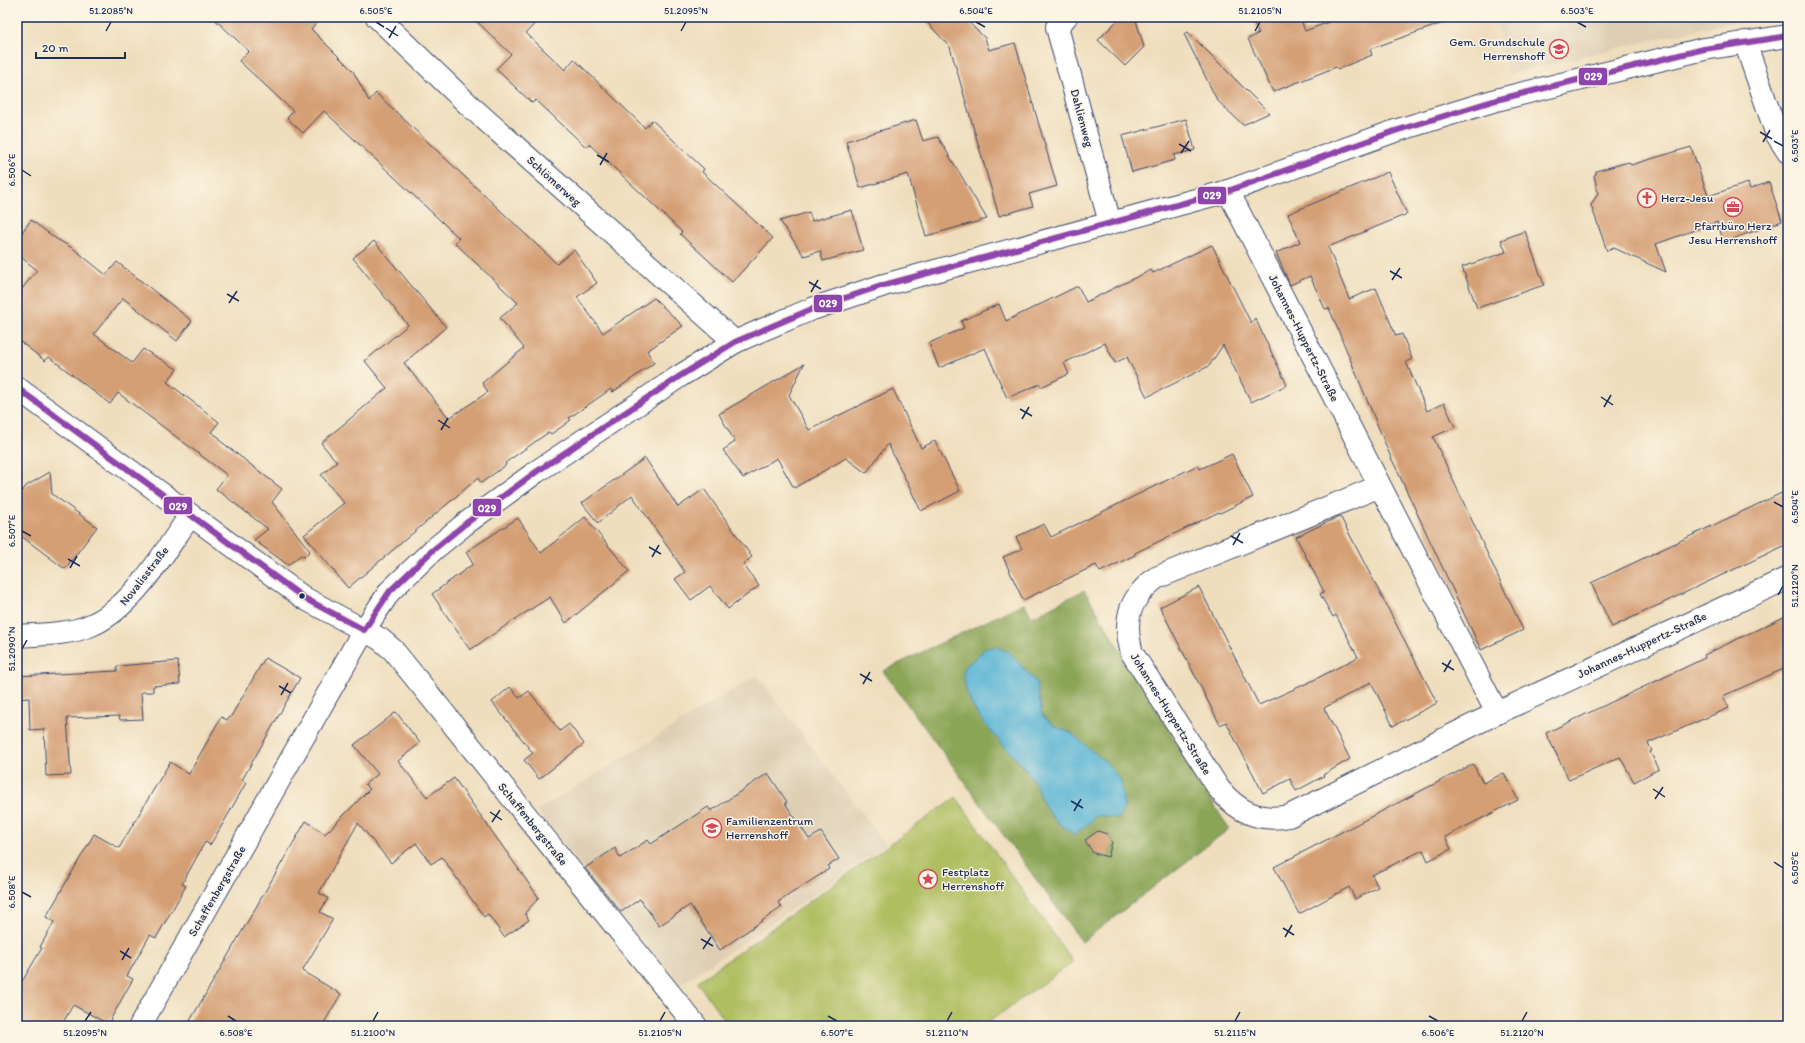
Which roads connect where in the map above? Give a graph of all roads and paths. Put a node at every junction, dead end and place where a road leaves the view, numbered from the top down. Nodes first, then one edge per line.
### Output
1 (377, 17) edge
2 (1057, 20) edge
3 (1788, 36) edge
4 (1745, 42) junction
5 (1788, 152) edge
6 (1228, 190) junction
7 (1110, 223) junction
8 (735, 342) junction
9 (17, 388) edge
10 (1380, 486) junction
11 (190, 516) junction
12 (1788, 578) edge
13 (364, 630) junction
14 (17, 636) edge
15 (1497, 713) junction
16 (140, 1026) edge
17 (696, 1026) edge

1 - 8 street, Schlömerweg
2 - 7 street, Dahlienweg
3 - 4 street, Schaffenbergstraße
4 - 5 street
4 - 6 street, Schaffenbergstraße
6 - 7 street, Schaffenbergstraße
6 - 10 street, Johannes-Huppertz-Straße
7 - 8 street, Schaffenbergstraße
8 - 13 street, Schaffenbergstraße
9 - 11 street
10 - 15 street, Johannes-Huppertz-Straße
10 - 15 street, Johannes-Huppertz-Straße
11 - 13 street
11 - 14 street, Novalisstraße
12 - 15 street, Johannes-Huppertz-Straße
13 - 16 street, Schaffenbergstraße
13 - 17 street, Schaffenbergstraße

